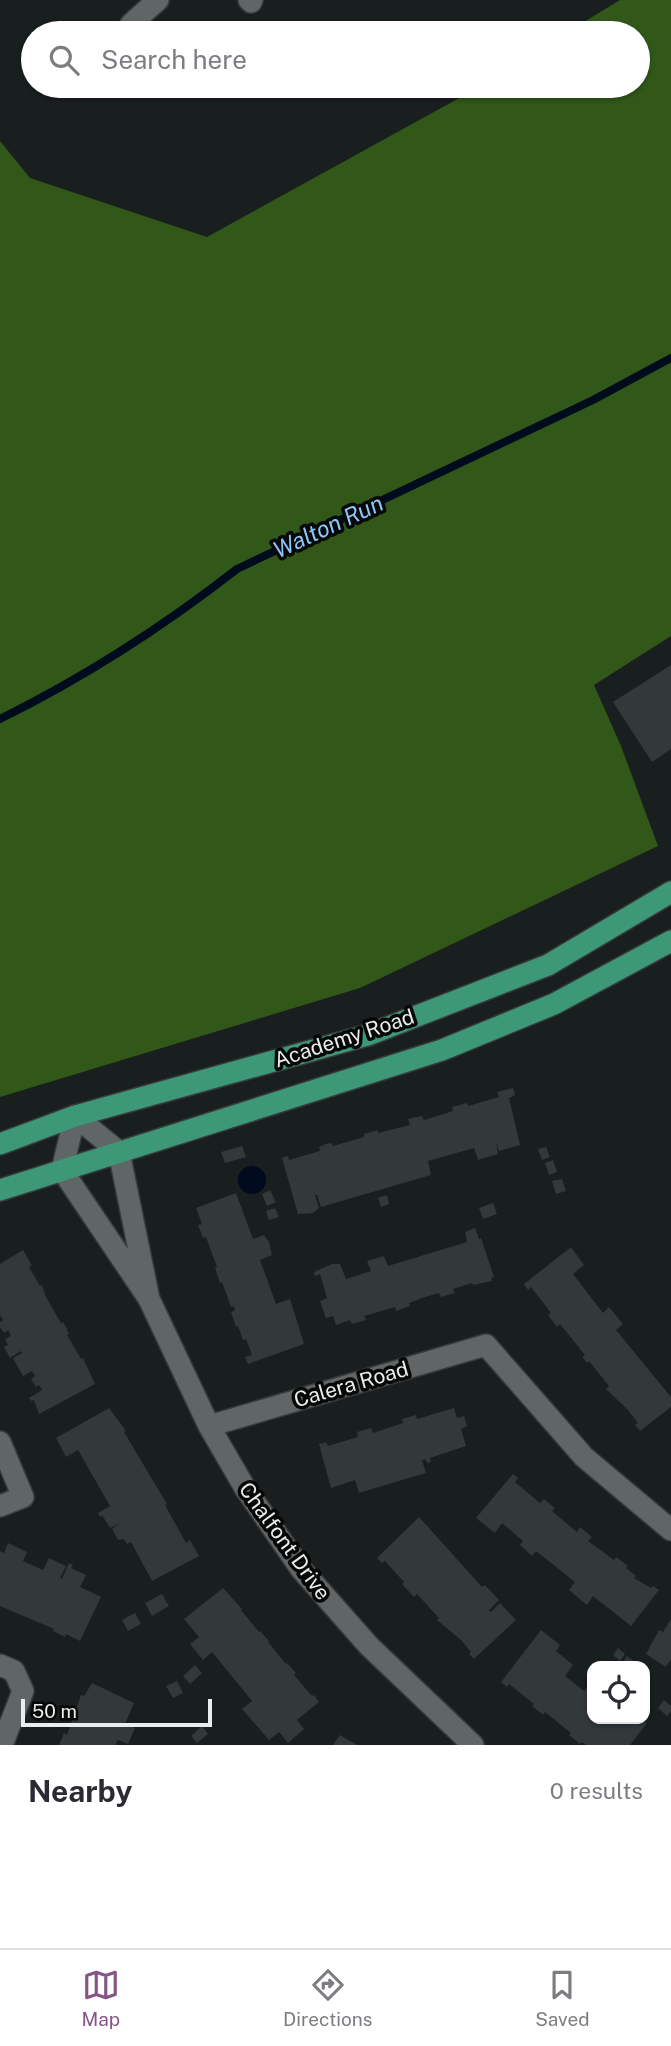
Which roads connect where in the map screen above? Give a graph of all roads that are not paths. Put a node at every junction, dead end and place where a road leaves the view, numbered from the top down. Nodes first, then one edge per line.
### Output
1 (158, 0) edge
2 (134, 21) edge
3 (671, 892) edge
4 (671, 941) edge
5 (75, 1116) junction
6 (0, 1144) edge
7 (119, 1152) junction
8 (62, 1170) junction
9 (0, 1189) edge
10 (149, 1299) junction
11 (209, 1426) junction
12 (0, 1442) edge
13 (0, 1506) edge
14 (671, 1530) edge
15 (0, 1665) edge
16 (2, 1745) edge
17 (473, 1745) edge

1 - 2 street
3 - 5 main road, Academy Road
4 - 7 main road, Academy Road
5 - 6 main road, Academy Road
5 - 7 street
5 - 8 street
7 - 8 main road, Academy Road
7 - 10 street, Chalfont Drive
8 - 9 main road, Academy Road
8 - 10 street, Chalfont Drive
10 - 11 street, Chalfont Drive
11 - 14 street, Calera Road
11 - 17 street, Chalfont Drive
12 - 13 street
15 - 16 street

